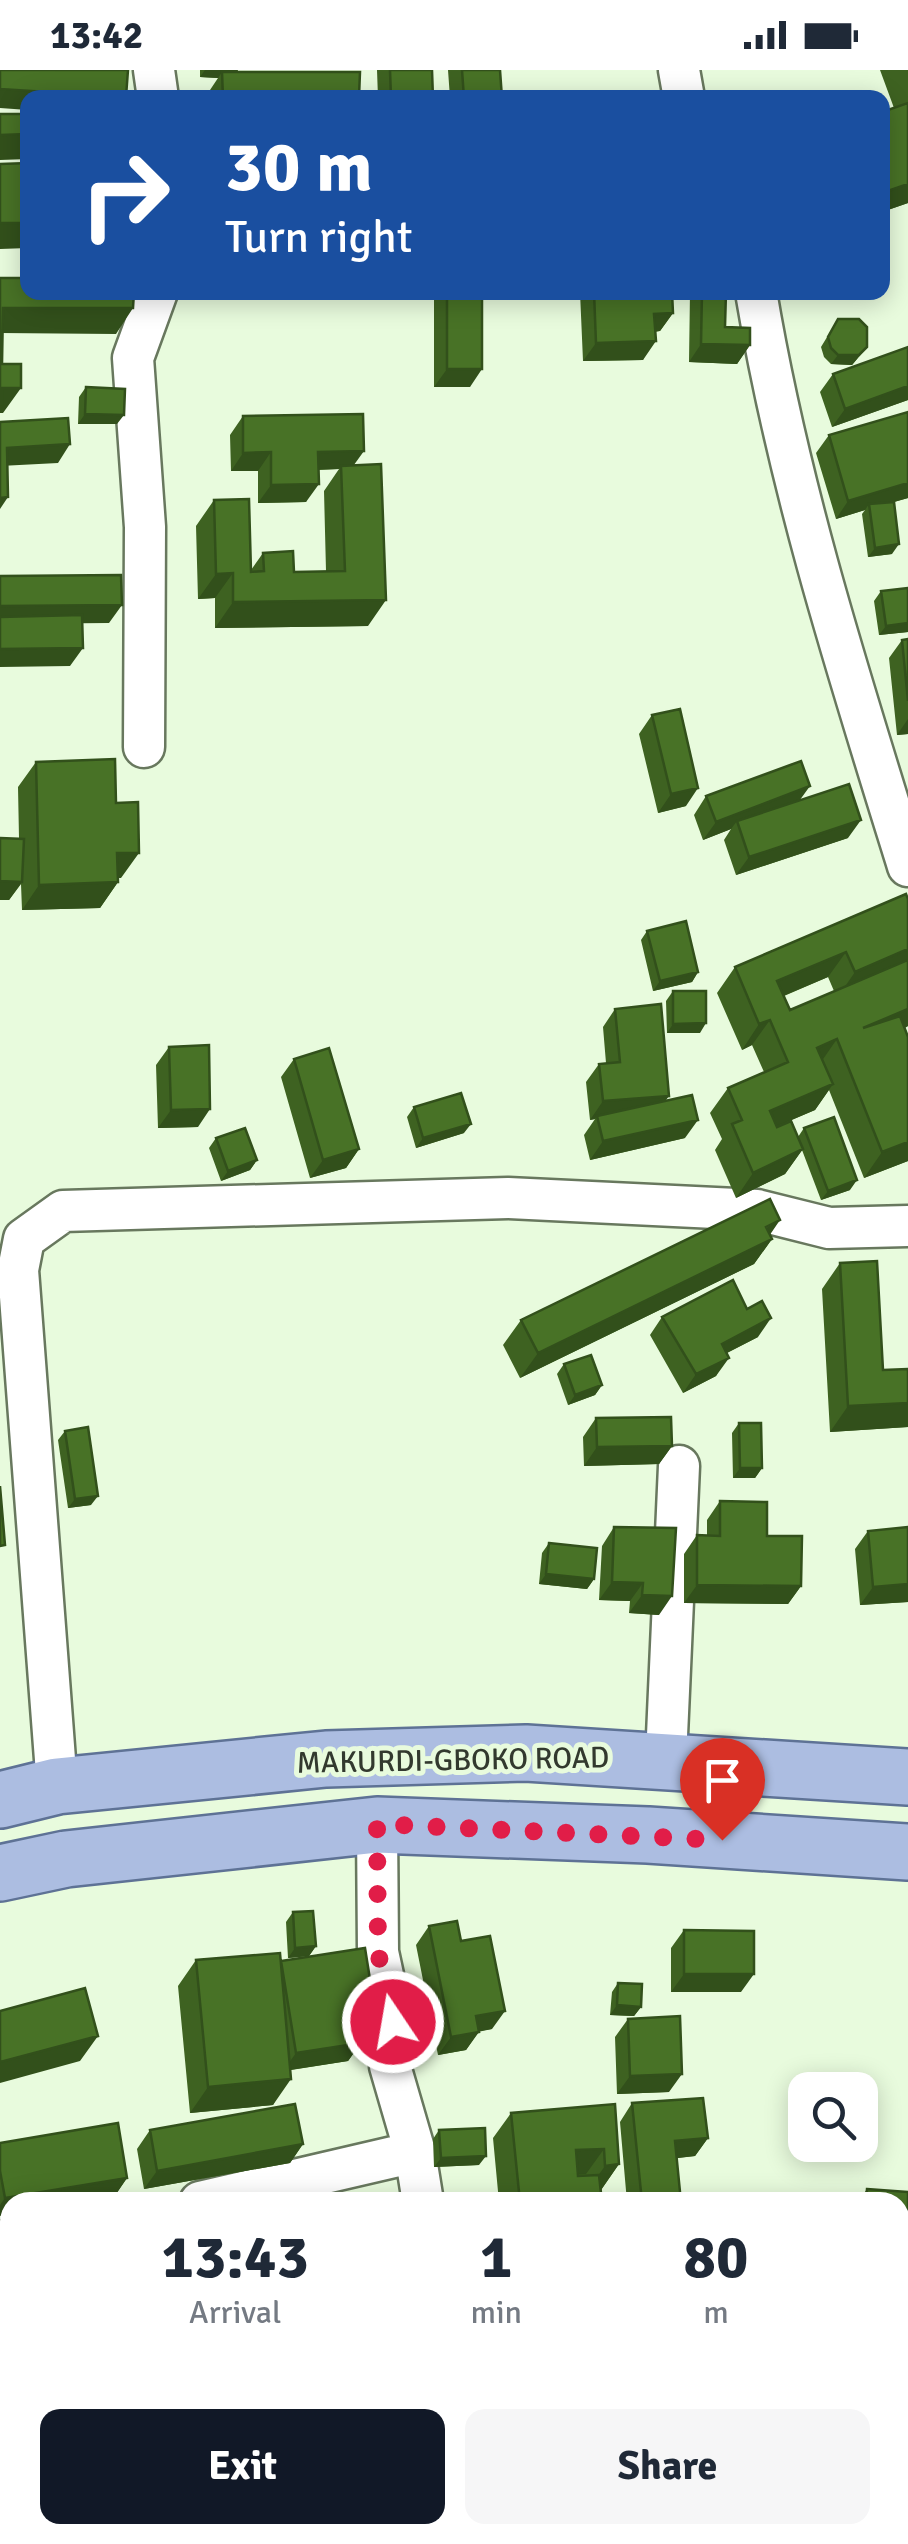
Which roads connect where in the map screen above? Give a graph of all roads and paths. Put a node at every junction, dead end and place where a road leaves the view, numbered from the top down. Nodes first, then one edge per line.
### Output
1 (154, 300) edge
2 (757, 300) edge
3 (144, 748) dead end
4 (908, 866) edge
5 (908, 1226) edge
6 (679, 1466) dead end
7 (666, 1758) junction
8 (908, 1776) edge
9 (57, 1786) junction
10 (0, 1800) edge
11 (377, 1824) junction
12 (908, 1852) edge
13 (0, 1874) edge
14 (415, 2152) junction
15 (243, 2192) edge
16 (421, 2192) edge

1 - 3 street
2 - 4 street
5 - 9 street
6 - 7 street
7 - 8 main road, MAKURDI-GBOKO ROAD
7 - 9 main road, MAKURDI-GBOKO ROAD
9 - 10 main road, MAKURDI-GBOKO ROAD
11 - 12 main road
11 - 13 main road
11 - 14 street
14 - 15 street
14 - 16 street

